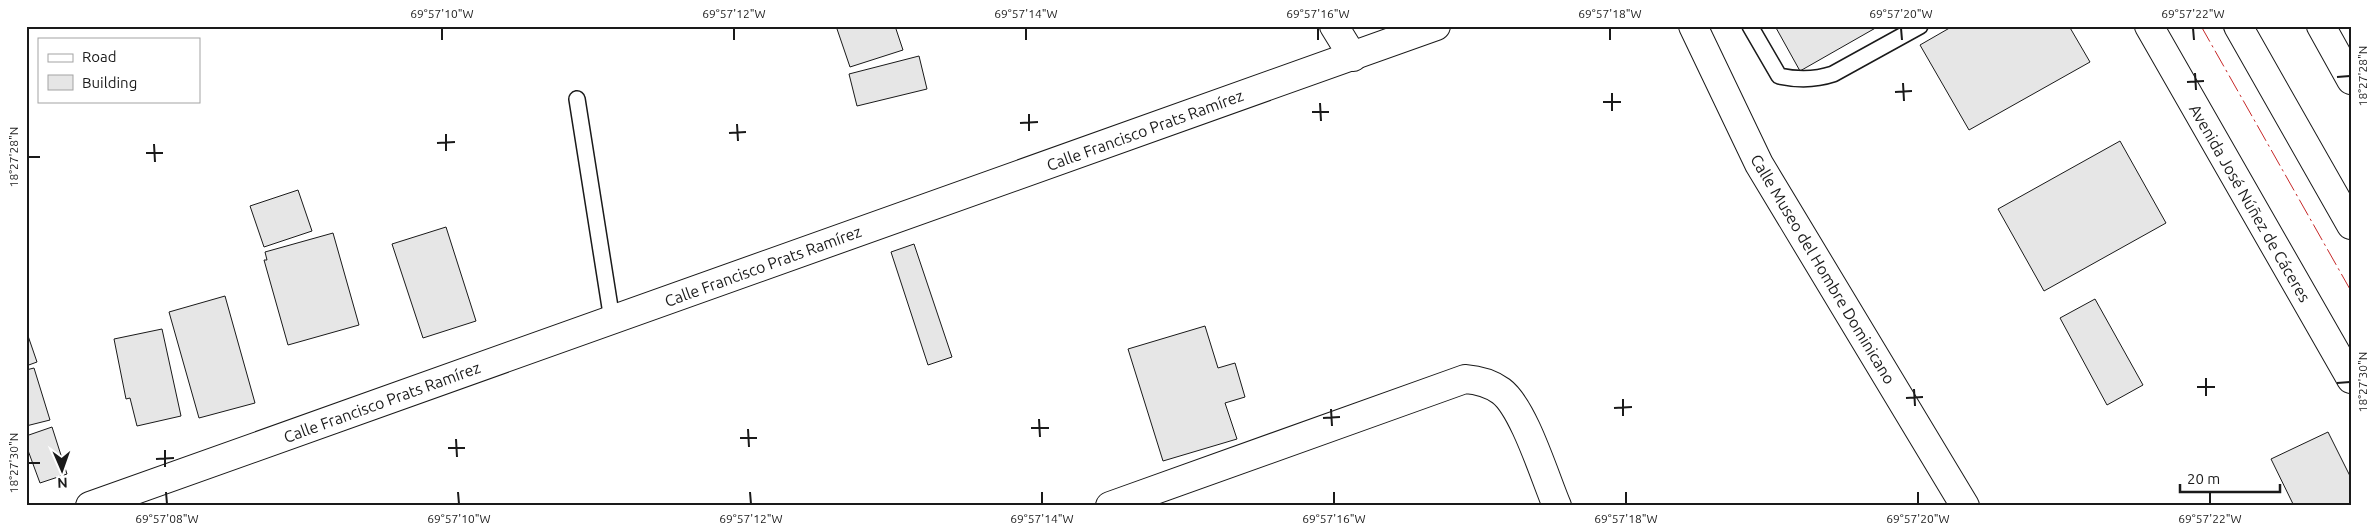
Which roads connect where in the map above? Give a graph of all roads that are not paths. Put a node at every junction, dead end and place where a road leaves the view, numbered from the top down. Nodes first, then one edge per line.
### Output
1 (1334, 26) edge
2 (1436, 26) edge
3 (1693, 26) edge
4 (1750, 26) edge
5 (1920, 26) edge
6 (2149, 26) edge
7 (2238, 26) edge
8 (2321, 26) edge
9 (1353, 57) junction
10 (2351, 80) edge
11 (577, 99) dead end
12 (2351, 225) edge
13 (612, 320) junction
14 (2351, 379) edge
15 (90, 506) edge
16 (1110, 506) edge
17 (1557, 506) edge
18 (1965, 506) edge

1 - 9 street
2 - 9 street, Calle Francisco Prats Ramírez
3 - 18 street, Calle Museo del Hombre Dominicano
4 - 5 lane
6 - 14 street, Avenida José Núñez de Cáceres
7 - 12 street
8 - 10 street
9 - 13 street, Calle Francisco Prats Ramírez
11 - 13 lane
13 - 15 street, Calle Francisco Prats Ramírez
16 - 17 street

